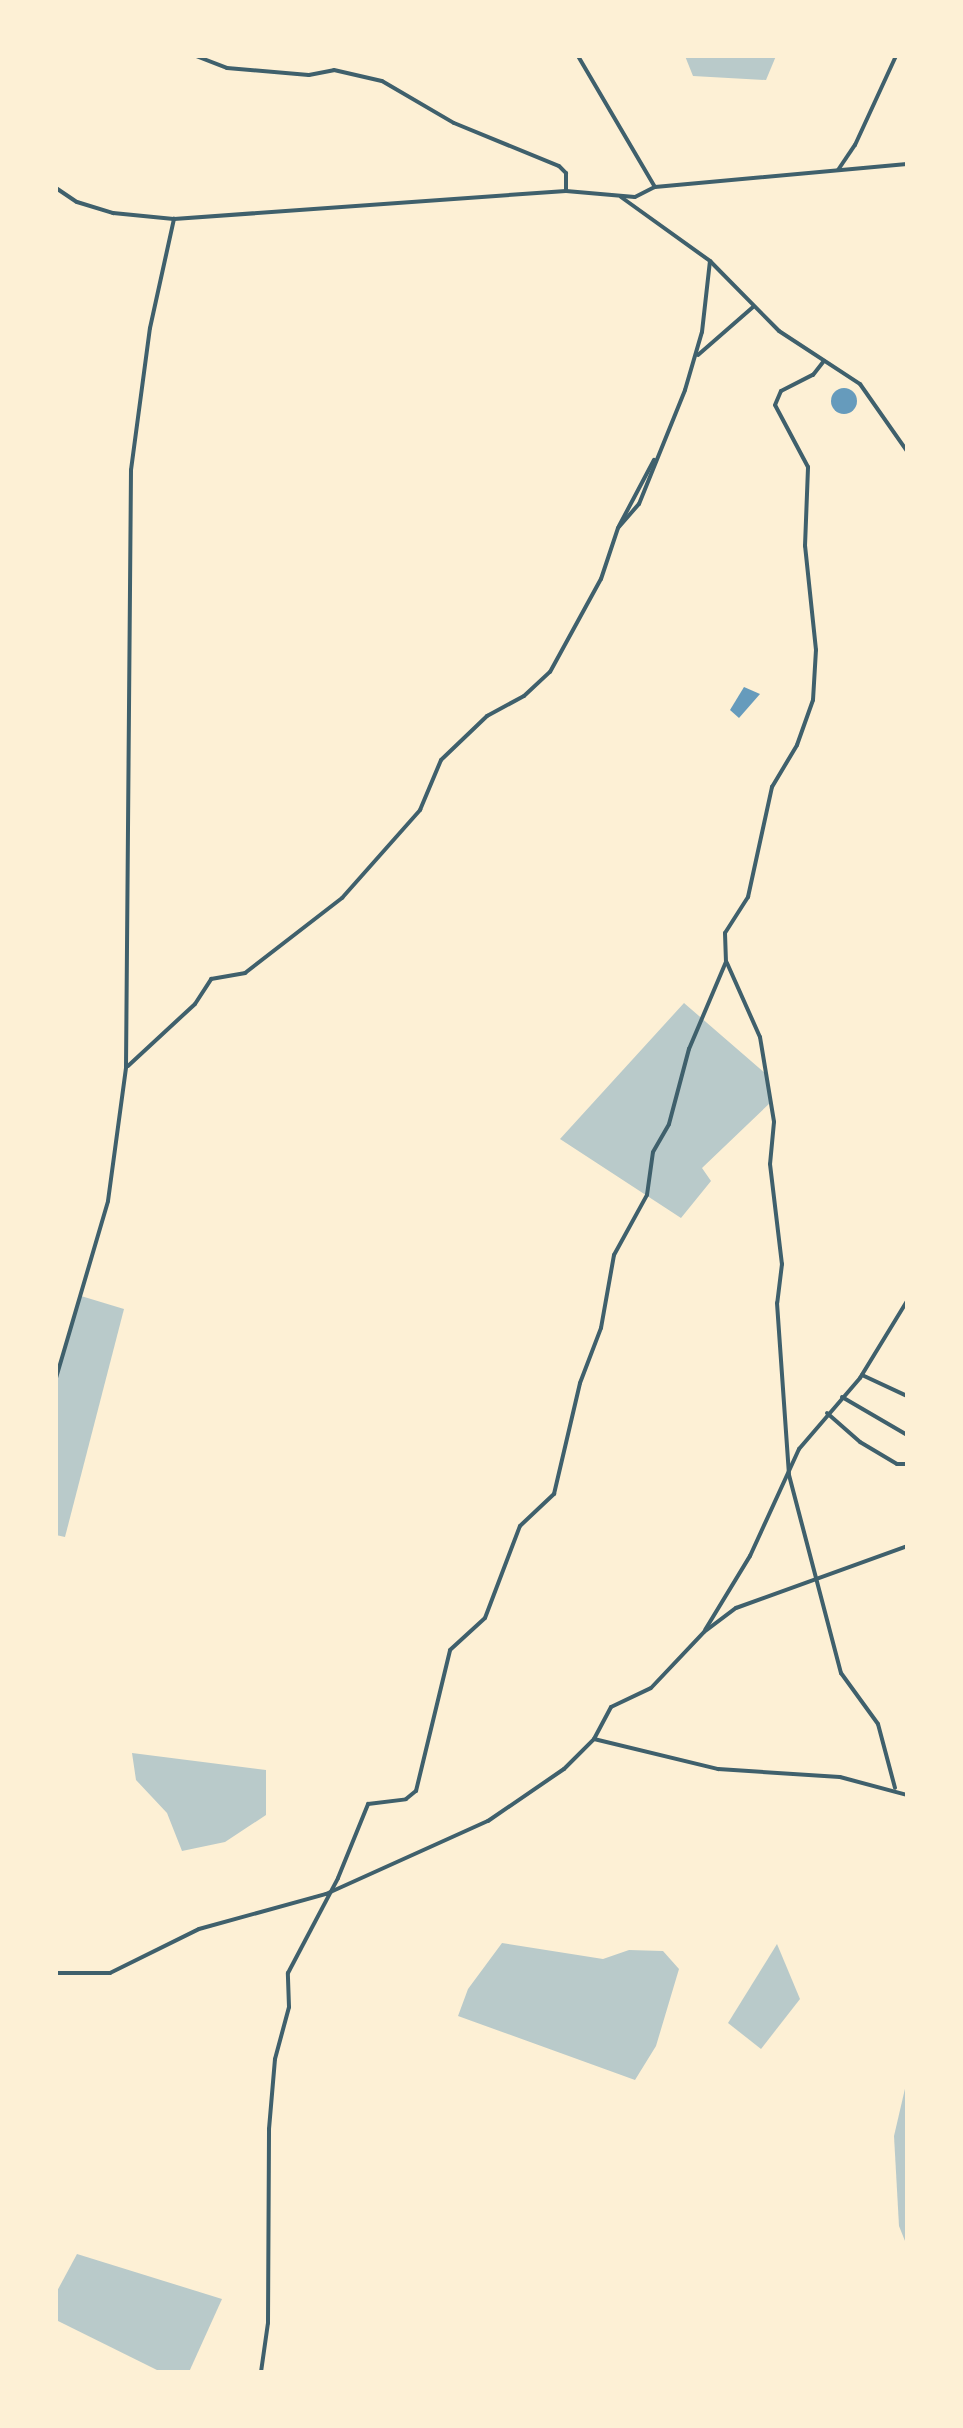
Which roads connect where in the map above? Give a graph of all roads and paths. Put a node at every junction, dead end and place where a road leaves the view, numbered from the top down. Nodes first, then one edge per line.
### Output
1 (196, 56) edge
2 (578, 56) edge
3 (896, 56) edge
4 (907, 164) edge
5 (838, 170) junction
6 (655, 187) junction
7 (56, 188) edge
8 (566, 191) junction
9 (621, 197) junction
10 (174, 219) junction
11 (710, 261) junction
12 (753, 307) junction
13 (696, 357) junction
14 (824, 361) junction
15 (907, 451) edge
16 (654, 459) junction
17 (618, 528) junction
18 (726, 962) junction
19 (126, 1067) junction
20 (907, 1301) edge
21 (862, 1375) junction
22 (56, 1378) edge
23 (907, 1396) edge
24 (842, 1397) junction
25 (827, 1413) junction
26 (907, 1435) edge
27 (907, 1464) edge
28 (789, 1475) junction
29 (907, 1546) edge
30 (818, 1580) junction
31 (704, 1632) junction
32 (594, 1739) junction
33 (895, 1788) junction
34 (907, 1795) edge
35 (326, 1894) junction
36 (56, 1973) edge
37 (261, 2372) edge

1 - 8 street
2 - 6 street
3 - 5 street
4 - 5 street
5 - 6 street
6 - 9 street
7 - 10 street
8 - 9 street
8 - 10 street
9 - 11 street
10 - 19 street
11 - 12 street
11 - 13 street
12 - 13 street
12 - 14 street
13 - 16 street
14 - 15 street
14 - 18 street
16 - 17 street
16 - 17 street
17 - 19 street
18 - 28 street
18 - 35 street
19 - 22 street
20 - 21 street
21 - 23 street
21 - 24 street
24 - 25 street
24 - 26 street
25 - 27 street
25 - 28 street
28 - 30 street
28 - 31 street
29 - 30 street
30 - 31 street
30 - 33 street
31 - 32 street
32 - 33 street
32 - 35 street
33 - 34 street
35 - 36 street
35 - 37 street

